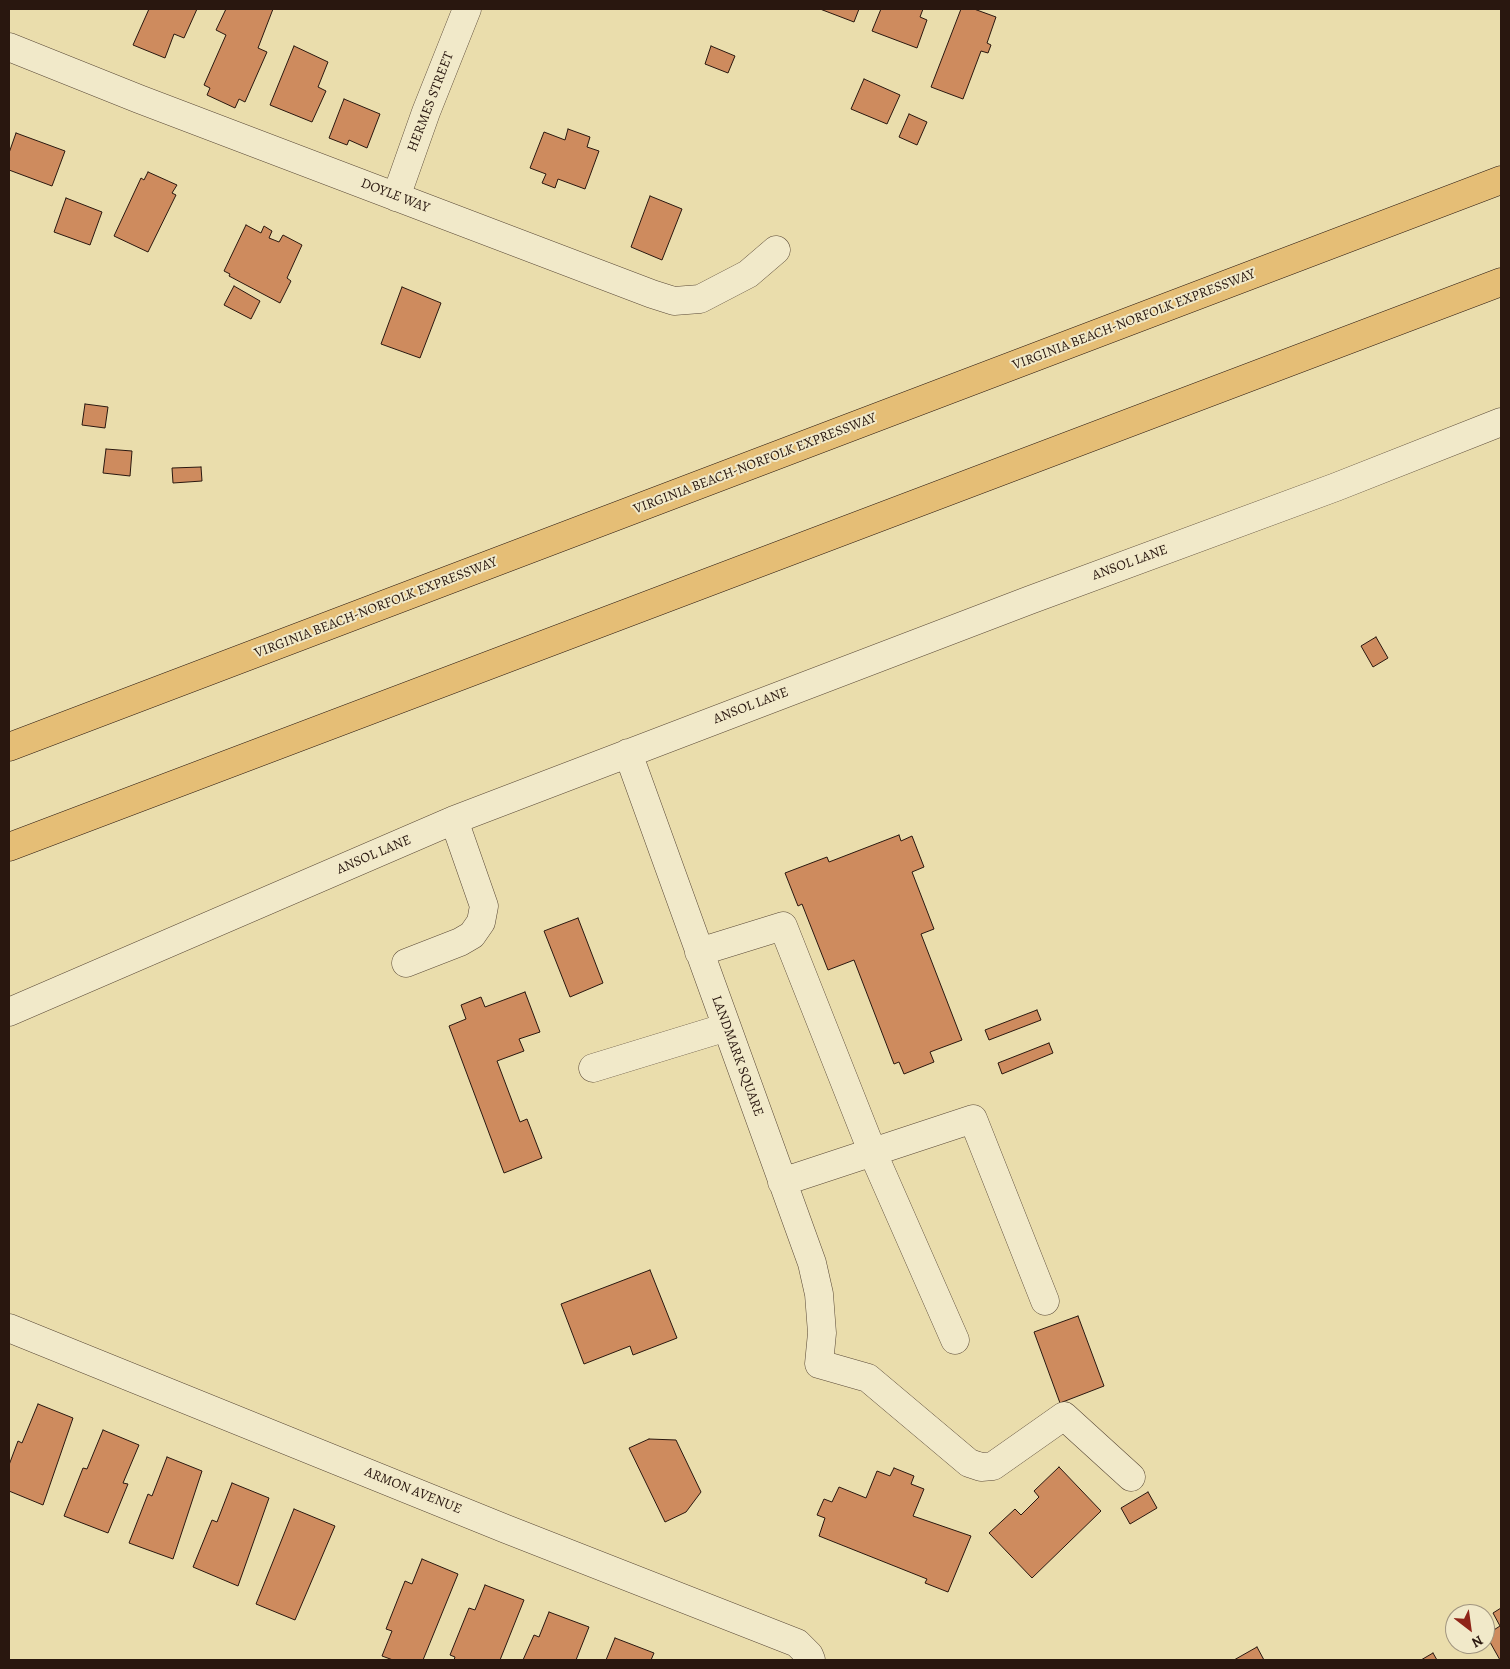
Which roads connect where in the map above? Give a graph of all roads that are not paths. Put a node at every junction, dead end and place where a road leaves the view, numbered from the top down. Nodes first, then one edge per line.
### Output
1 (467, 9) edge
2 (9, 47) edge
3 (1501, 180) edge
4 (396, 197) junction
5 (776, 250) dead end
6 (1501, 282) edge
7 (1501, 422) edge
8 (9, 747) edge
9 (628, 753) junction
10 (454, 820) junction
11 (9, 847) edge
12 (700, 952) junction
13 (406, 963) dead end
14 (9, 1012) edge
15 (727, 1026) junction
16 (593, 1068) dead end
17 (872, 1151) junction
18 (782, 1182) junction
19 (1045, 1301) dead end
20 (9, 1328) edge
21 (955, 1340) dead end
22 (1131, 1477) dead end
23 (810, 1660) edge

1 - 4 street, HERMES STREET
2 - 4 street, DOYLE WAY
3 - 8 highway, VIRGINIA BEACH-NORFOLK EXPRESSWAY
4 - 5 street, DOYLE WAY
6 - 11 highway
7 - 9 street, ANSOL LANE
9 - 10 street, ANSOL LANE
9 - 12 street, LANDMARK SQUARE
10 - 13 street
10 - 14 street, ANSOL LANE
12 - 15 street, LANDMARK SQUARE
12 - 17 street
15 - 16 street
15 - 18 street, LANDMARK SQUARE
17 - 18 street
17 - 19 street
17 - 21 street
18 - 22 street, LANDMARK SQUARE
20 - 23 street, ARMON AVENUE

